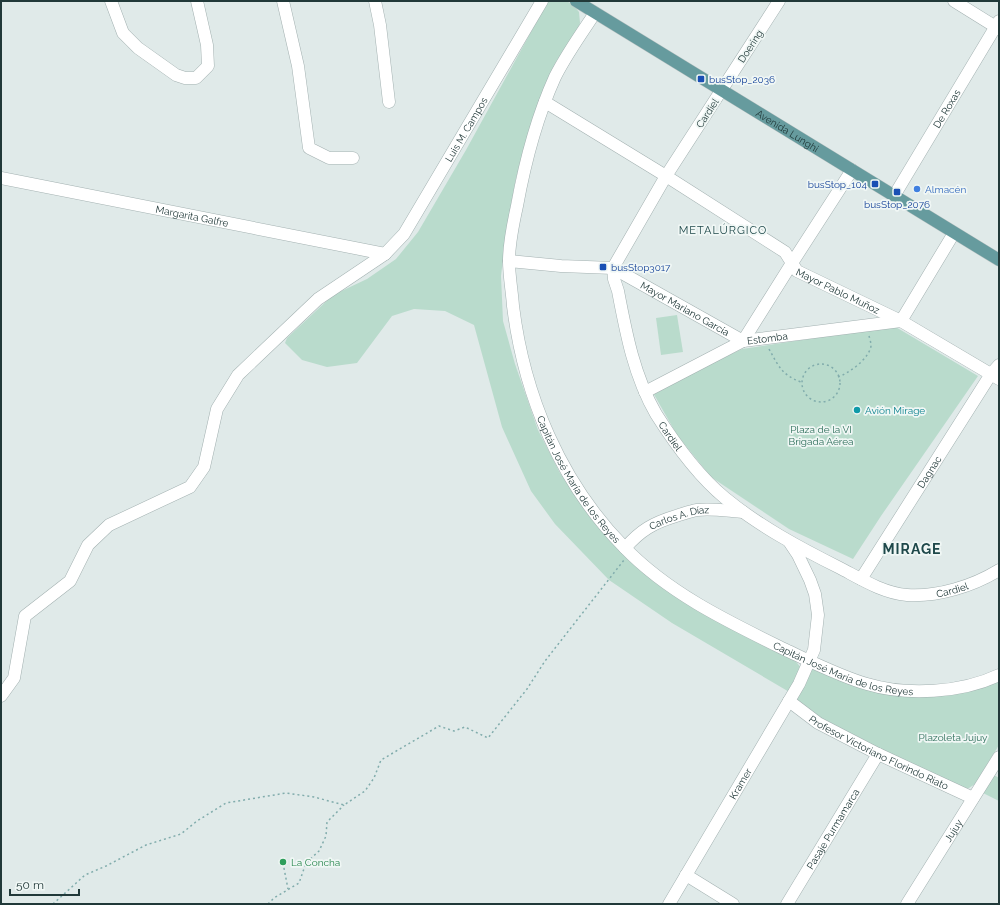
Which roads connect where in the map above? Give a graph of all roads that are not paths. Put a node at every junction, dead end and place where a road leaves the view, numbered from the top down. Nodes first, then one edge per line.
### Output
1 (112, 1) edge
2 (197, 1) edge
3 (283, 1) edge
4 (375, 1) edge
5 (542, 1) edge
6 (576, 1) edge
7 (779, 1) edge
8 (954, 1) edge
9 (595, 13) junction
10 (998, 25) edge
11 (721, 90) junction
12 (389, 102) dead end
13 (545, 102) junction
14 (353, 158) dead end
15 (852, 170) junction
16 (666, 176) junction
17 (1, 178) edge
18 (894, 196) junction
19 (954, 233) junction
20 (385, 254) junction
21 (999, 260) edge
22 (509, 261) junction
23 (792, 263) junction
24 (613, 268) junction
25 (901, 321) junction
26 (743, 340) junction
27 (996, 373) edge
28 (645, 392) junction
29 (743, 512) junction
30 (778, 534) junction
31 (627, 551) junction
32 (999, 570) edge
33 (861, 579) junction
34 (810, 661) junction
35 (999, 675) edge
36 (1, 696) edge
37 (789, 701) junction
38 (878, 754) junction
39 (999, 757) edge
40 (973, 798) junction
41 (686, 875) junction
42 (669, 904) edge
43 (733, 904) edge
44 (787, 904) edge
45 (907, 904) edge

1 - 2 street
3 - 14 street
4 - 12 street
5 - 20 street, Luis M. Campos
6 - 9 main road, Avenida Lunghi
7 - 11 street, Doering
8 - 10 street
9 - 11 main road, Avenida Lunghi
9 - 13 street, Capitán José María de los Reyes
10 - 18 street, De Roxas
11 - 15 main road, Avenida Lunghi
11 - 16 street, Cardiel
13 - 16 street, Mayor Pablo Muñoz
13 - 22 street, Capitán José María de los Reyes
15 - 18 main road, Avenida Lunghi
15 - 23 street
16 - 23 street, Mayor Pablo Muñoz
16 - 24 street, Cardiel
17 - 20 street, Margarita Galfre
18 - 19 main road, Avenida Lunghi
19 - 21 main road, Avenida Lunghi
19 - 25 street
20 - 36 street, Luis M. Campos
22 - 24 street, Mayor Mariano García
22 - 31 street, Capitán José María de los Reyes
23 - 25 street, Mayor Pablo Muñoz
23 - 26 street
24 - 26 street, Mayor Mariano García
24 - 28 street, Cardiel
25 - 26 street, Estomba
25 - 27 street, Mayor Pablo Muñoz
26 - 28 street, Estomba
27 - 33 street, Dagnac
28 - 29 street, Cardiel
29 - 30 street, Cardiel
29 - 31 street, Carlos A. Díaz
30 - 33 street, Cardiel
30 - 34 street
31 - 34 street, Capitán José María de los Reyes
32 - 33 street, Cardiel
34 - 35 street, Capitán José María de los Reyes
34 - 37 street, Kramer
37 - 38 street, Profesor Victoriano Florindo Riato
37 - 41 street, Kramer
38 - 40 street, Profesor Victoriano Florindo Riato
38 - 44 street, Pasaje Purmamarca
39 - 40 street, Jujuy
40 - 45 street, Jujuy
41 - 42 street, Kramer
41 - 43 street

